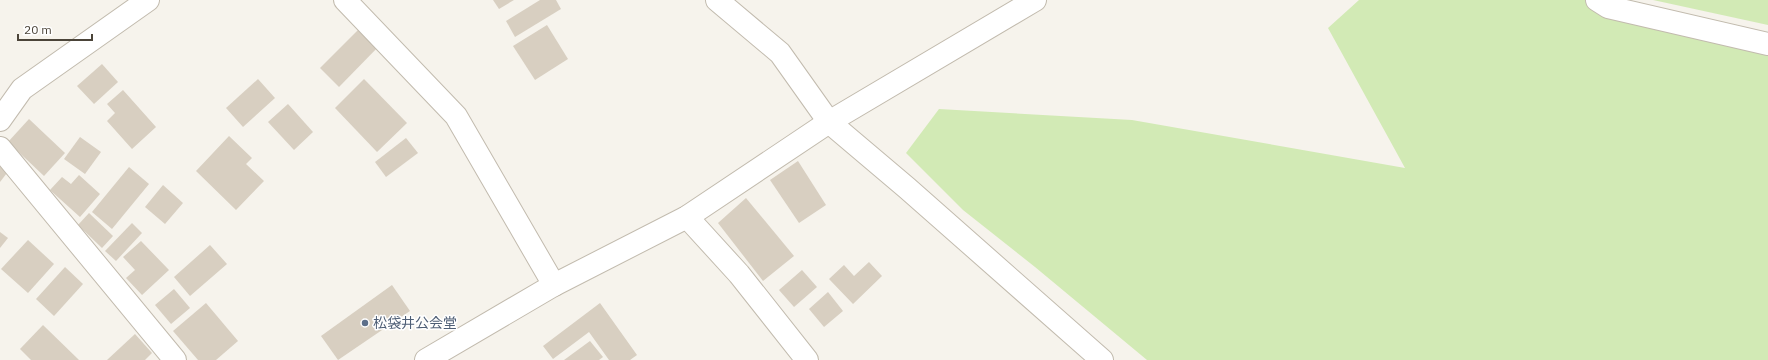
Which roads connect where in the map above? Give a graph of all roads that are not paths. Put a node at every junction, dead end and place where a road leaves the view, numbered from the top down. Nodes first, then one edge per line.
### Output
1 (148, 0) edge
2 (345, 0) edge
3 (717, 0) edge
4 (1035, 0) edge
5 (1597, 0) edge
6 (1768, 44) edge
7 (0, 120) edge
8 (829, 122) junction
9 (0, 148) edge
10 (688, 217) junction
11 (554, 285) junction
12 (797, 356) edge
13 (175, 360) edge
14 (426, 360) edge
15 (1102, 360) edge

1 - 7 street
2 - 11 street
3 - 8 street
4 - 8 street
5 - 6 street
8 - 10 street
8 - 15 street
9 - 13 street
10 - 11 street
10 - 12 street
11 - 14 street

